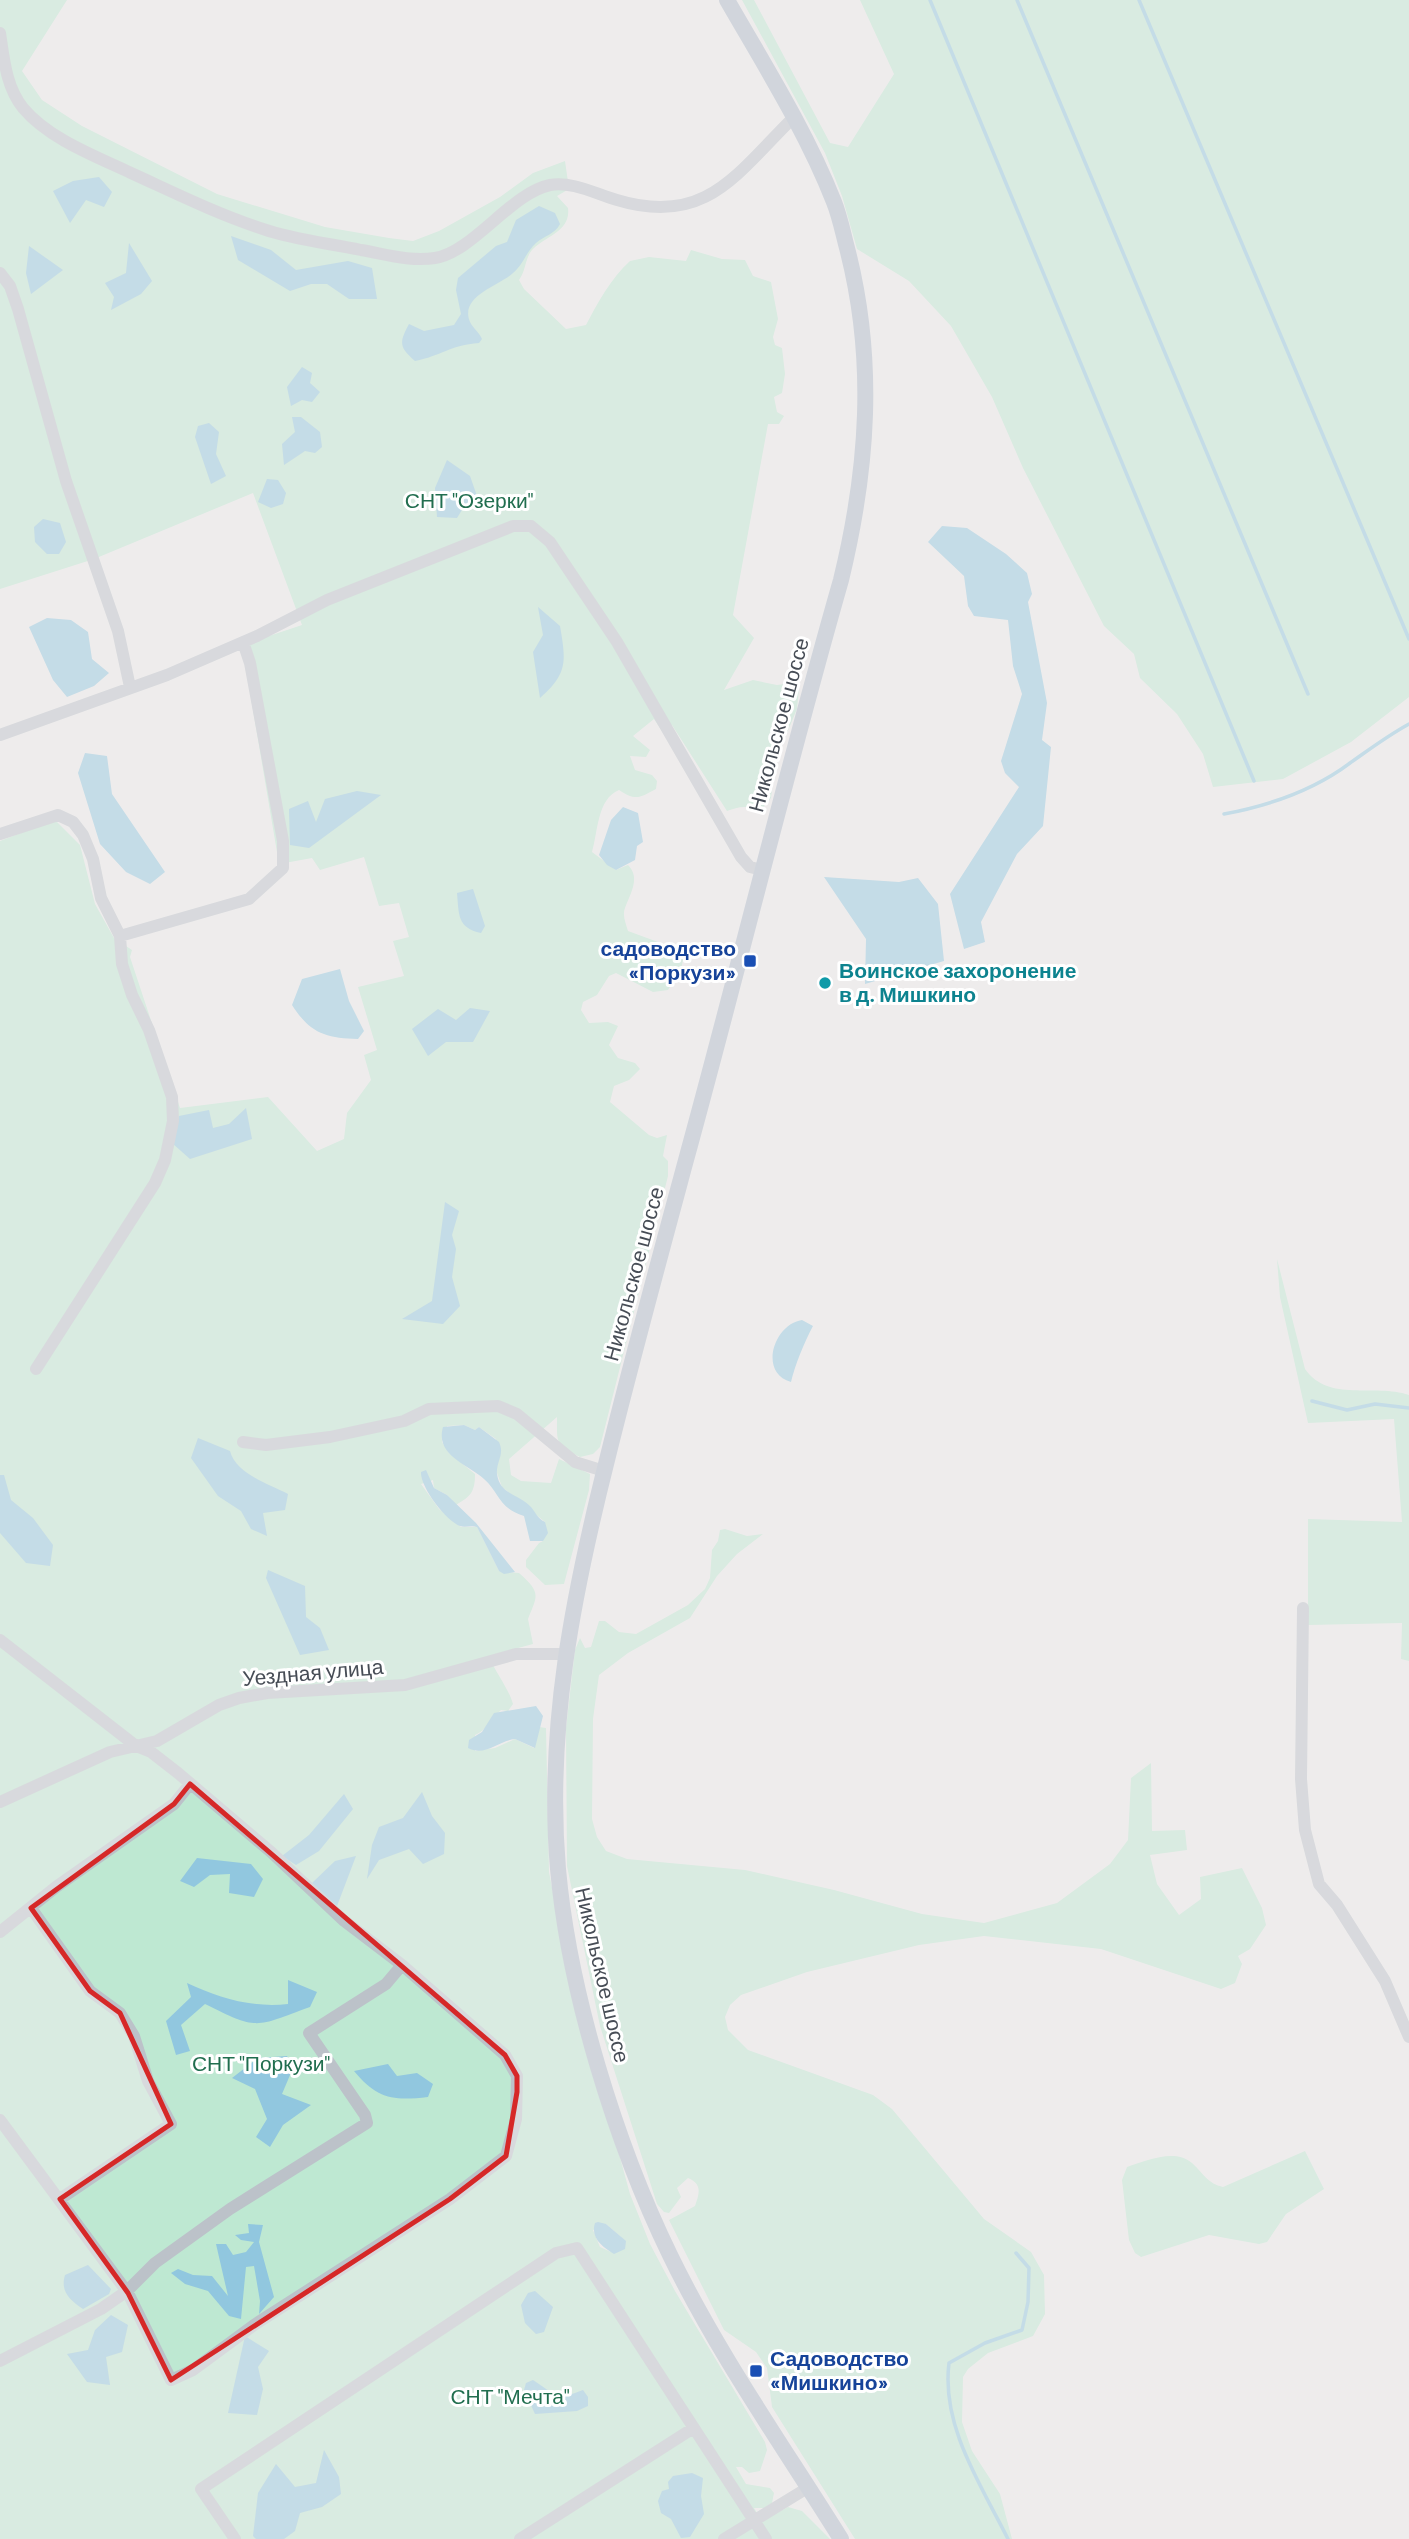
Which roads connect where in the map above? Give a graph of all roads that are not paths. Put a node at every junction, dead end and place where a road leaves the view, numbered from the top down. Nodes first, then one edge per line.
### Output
1 (727, 0) edge
2 (0, 33) edge
3 (794, 117) junction
4 (0, 272) edge
5 (243, 642) junction
6 (130, 687) junction
7 (0, 735) edge
8 (0, 834) edge
9 (762, 870) junction
10 (120, 936) junction
11 (36, 1369) dead end
12 (243, 1442) dead end
13 (604, 1471) junction
14 (1303, 1608) dead end
15 (0, 1640) edge
16 (564, 1654) junction
17 (136, 1746) junction
18 (190, 1784) junction
19 (0, 1802) edge
20 (31, 1908) junction
21 (0, 1932) edge
22 (402, 1965) junction
23 (1409, 2037) edge
24 (0, 2120) edge
25 (60, 2199) junction
26 (127, 2291) junction
27 (0, 2361) edge
28 (692, 2429) junction
29 (809, 2487) junction
30 (754, 2520) junction
31 (235, 2539) edge
32 (520, 2539) edge
33 (724, 2539) edge
34 (766, 2539) edge
35 (841, 2539) edge

1 - 3 main road, Никольское шоссе
2 - 3 street
3 - 9 main road, Никольское шоссе
4 - 6 street
5 - 6 street
5 - 9 street
5 - 10 street
6 - 7 street
8 - 10 street
9 - 13 main road, Никольское шоссе
10 - 11 street
12 - 13 street
13 - 16 main road, Никольское шоссе
14 - 23 street
15 - 17 street
16 - 17 street, Уездная улица
16 - 29 main road, Никольское шоссе
17 - 18 street
17 - 19 street, Уездная улица
18 - 20 street
18 - 22 street
20 - 21 street
20 - 25 street
22 - 26 street
22 - 26 street
24 - 25 street
25 - 26 street
26 - 27 street
28 - 30 street
28 - 31 street
28 - 32 street
29 - 30 street
29 - 35 main road, Никольское шоссе
30 - 33 street
30 - 34 street

